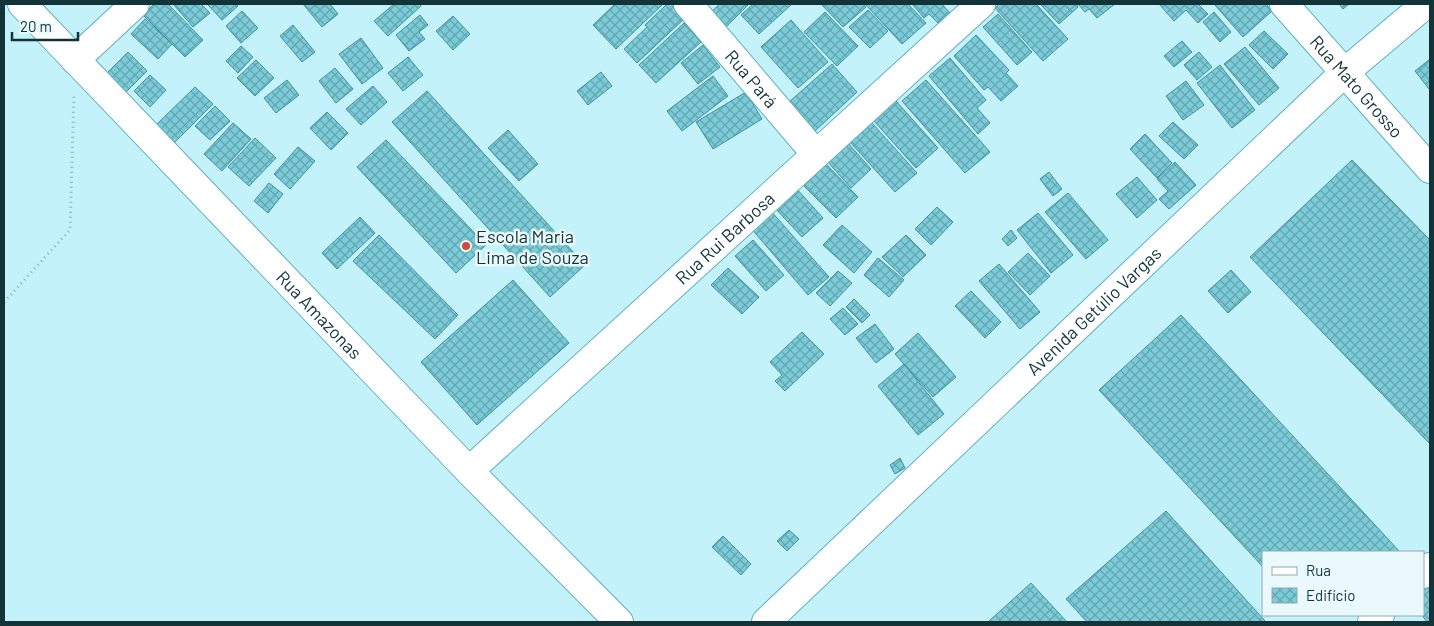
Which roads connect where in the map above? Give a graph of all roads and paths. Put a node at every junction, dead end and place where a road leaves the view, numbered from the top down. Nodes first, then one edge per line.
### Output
1 (22, 4) edge
2 (135, 4) edge
3 (689, 4) edge
4 (981, 4) edge
5 (1284, 4) edge
6 (1426, 4) edge
7 (75, 60) junction
8 (1345, 72) junction
9 (815, 154) junction
10 (1430, 169) edge
11 (4, 302) edge
12 (469, 471) junction
13 (619, 622) edge
14 (766, 622) edge

1 - 7 street, Rua Amazonas
2 - 7 street
3 - 9 street, Rua Pará
4 - 9 street, Rua Rui Barbosa
5 - 8 street, Rua Mato Grosso
6 - 8 street, Avenida Getúlio Vargas
7 - 11 path
7 - 12 street, Rua Amazonas
8 - 10 street, Rua Mato Grosso
8 - 14 street, Avenida Getúlio Vargas
9 - 12 street, Rua Rui Barbosa
12 - 13 street, Rua Amazonas

